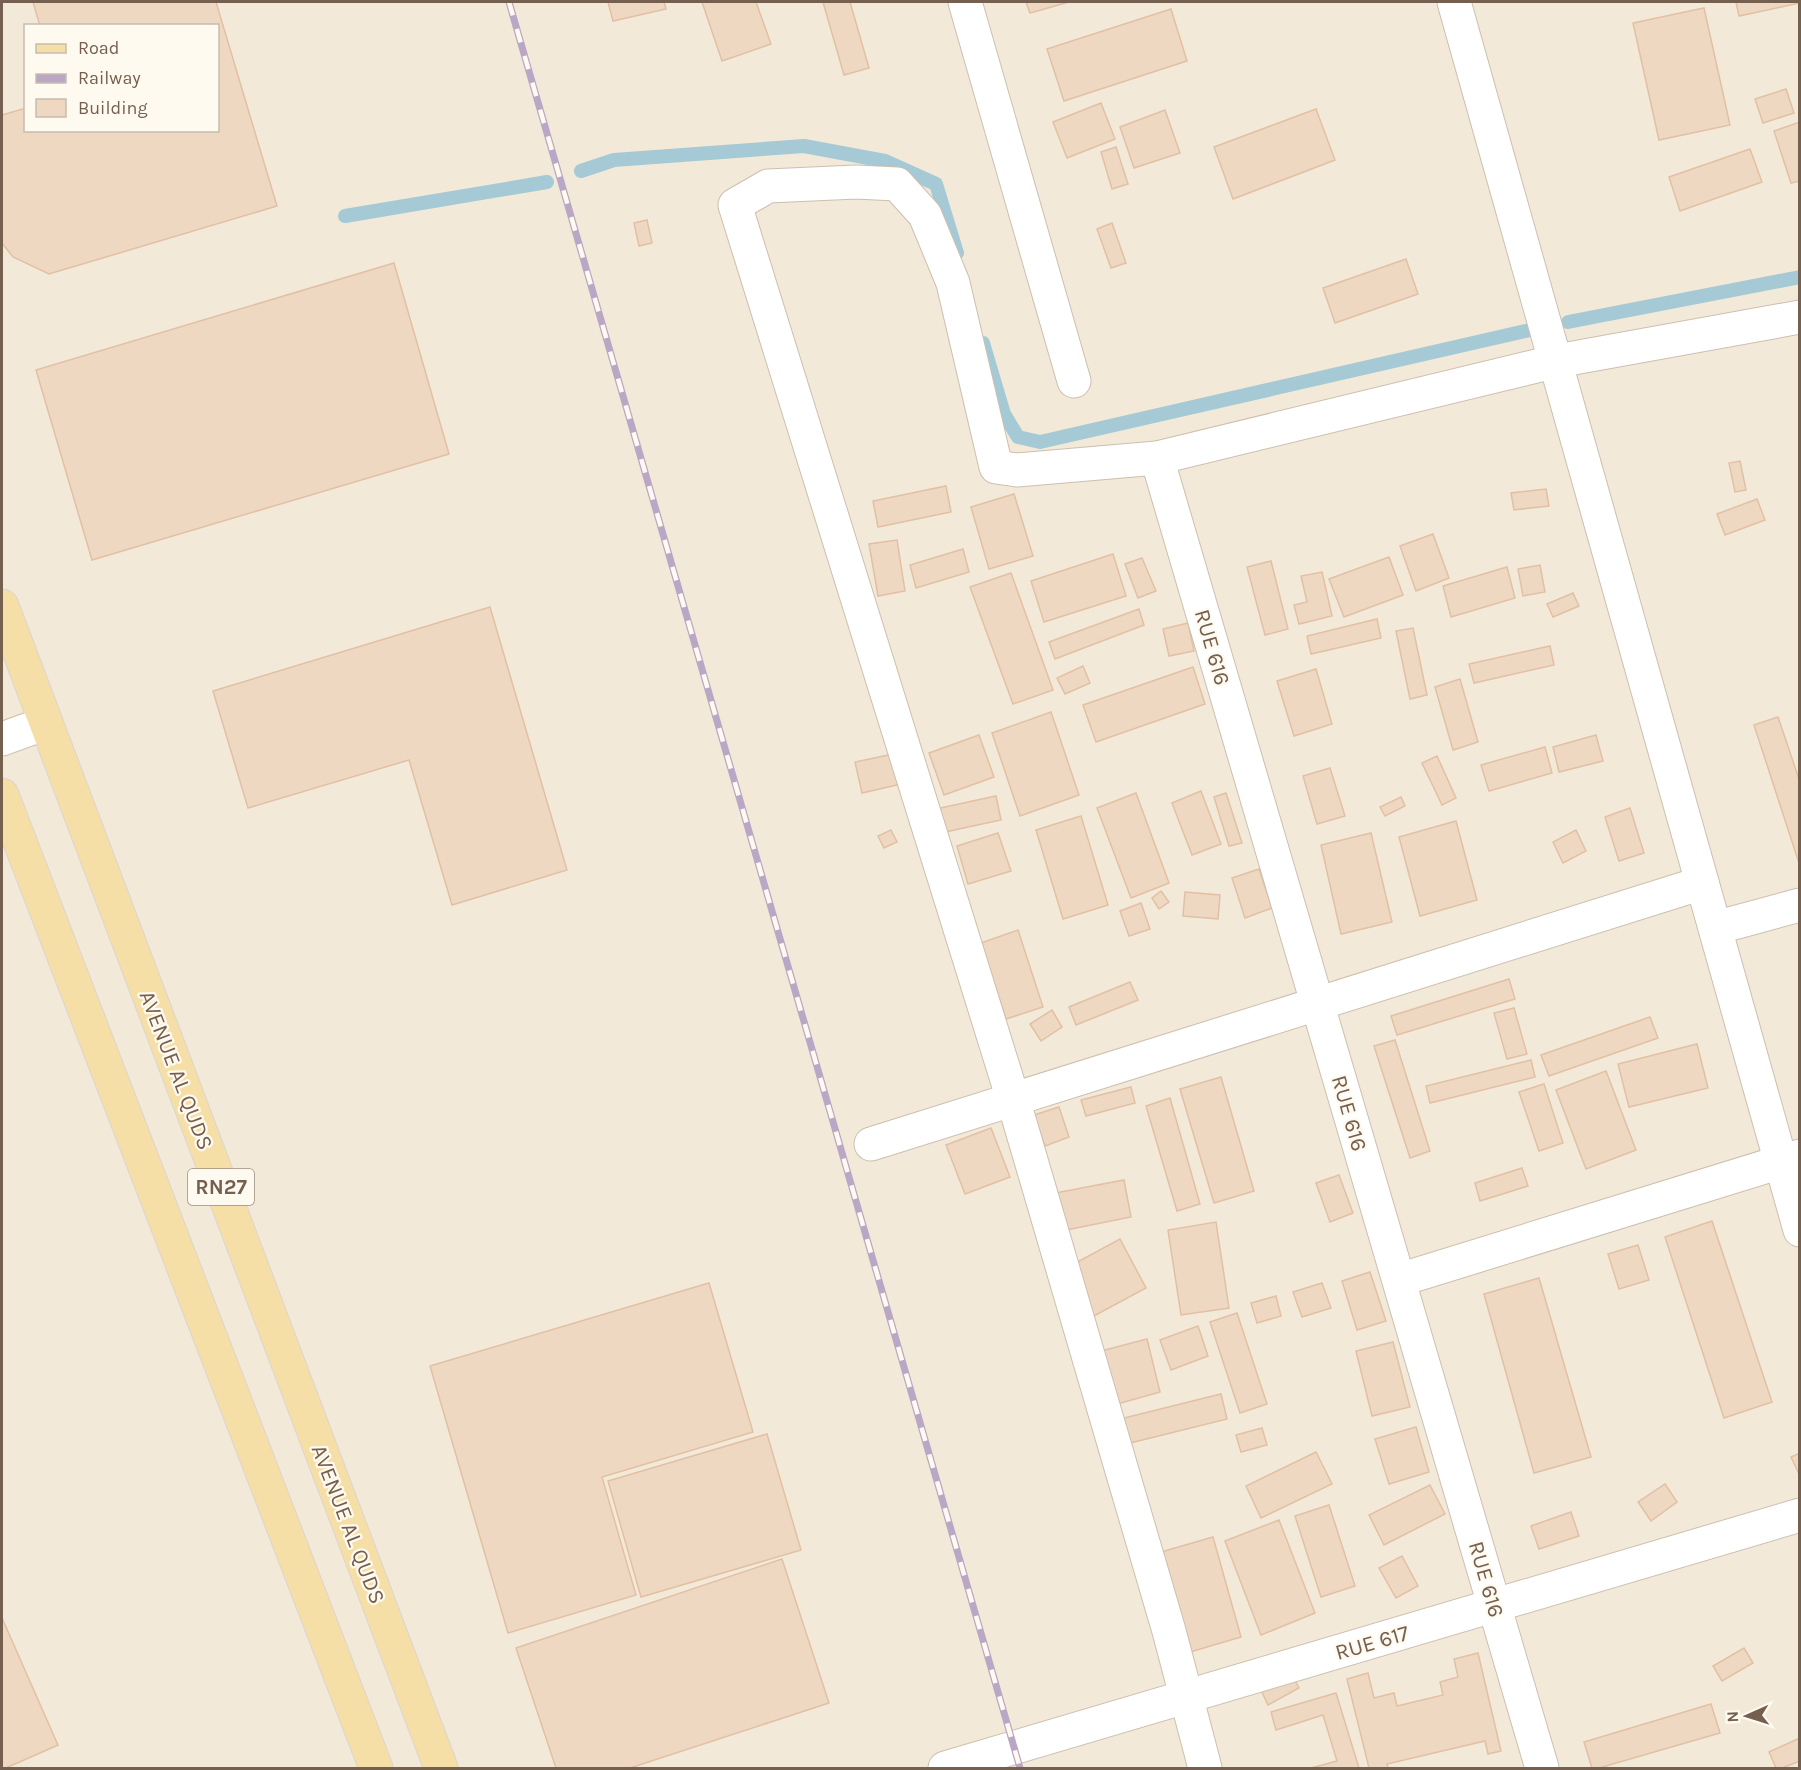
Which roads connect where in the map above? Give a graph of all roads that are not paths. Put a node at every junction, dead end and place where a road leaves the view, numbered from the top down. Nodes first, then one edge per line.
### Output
1 (965, 2) edge
2 (1454, 2) edge
3 (1800, 317) edge
4 (1557, 361) junction
5 (1074, 381) dead end
6 (1157, 458) junction
7 (2, 606) edge
8 (46, 723) junction
9 (2, 739) edge
10 (2, 795) edge
11 (1702, 883) junction
12 (1800, 905) edge
13 (1715, 928) junction
14 (1318, 1003) junction
15 (1013, 1099) junction
16 (871, 1144) dead end
17 (1790, 1159) edge
18 (1800, 1230) edge
19 (1399, 1280) junction
20 (1800, 1515) edge
21 (1495, 1605) junction
22 (1186, 1697) junction
23 (376, 1768) edge
24 (441, 1768) edge
25 (945, 1768) edge
26 (1205, 1768) edge
27 (1542, 1768) edge

1 - 5 street
2 - 4 street
3 - 4 street
4 - 6 street
4 - 11 street
6 - 14 street, RUE 616
6 - 15 street
7 - 8 main road, AVENUE AL QUDS / RN27
8 - 9 street
8 - 24 main road, AVENUE AL QUDS / RN27
10 - 23 main road, RN27
11 - 13 street
11 - 14 street
12 - 13 street
13 - 17 street
14 - 15 street
14 - 19 street, RUE 616
15 - 16 street
15 - 22 street
17 - 18 street
17 - 19 street
19 - 21 street, RUE 616
20 - 21 street, RUE 617
21 - 22 street, RUE 617
21 - 27 street, RUE 616
22 - 25 street, RUE 617
22 - 26 street

